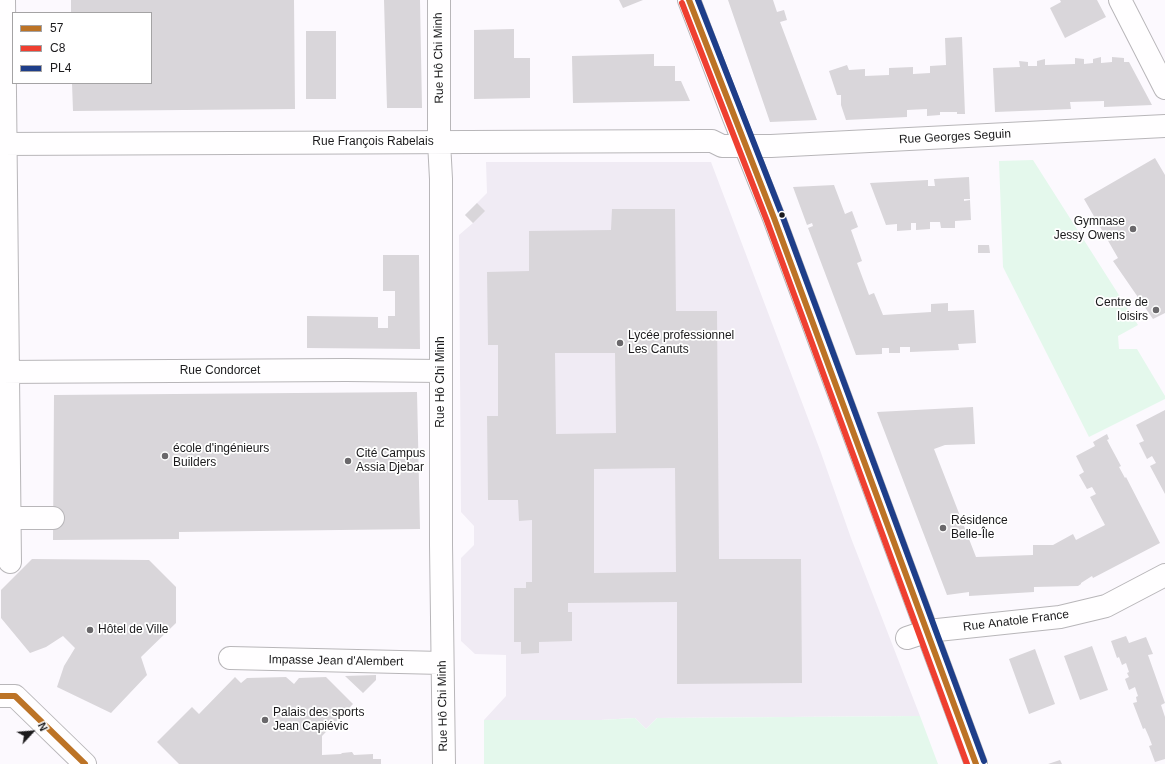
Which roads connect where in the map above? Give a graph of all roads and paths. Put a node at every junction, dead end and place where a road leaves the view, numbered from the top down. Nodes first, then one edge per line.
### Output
1 (4, 0) edge
2 (438, 0) edge
3 (689, 0) edge
4 (1120, 0) edge
5 (1165, 88) edge
6 (1165, 126) edge
7 (439, 142) junction
8 (3, 144) edge
9 (745, 146) junction
10 (440, 371) junction
11 (4, 372) edge
12 (10, 518) junction
13 (53, 518) dead end
14 (10, 562) dead end
15 (1163, 580) edge
16 (928, 631) junction
17 (907, 638) dead end
18 (230, 658) dead end
19 (442, 663) junction
20 (0, 696) edge
21 (84, 764) edge
22 (444, 764) edge
23 (976, 764) edge

1 - 8 street
2 - 7 street, Rue Hô Chi Minh
3 - 9 street
4 - 5 street
6 - 9 street, Rue Georges Seguin
7 - 8 street, Rue François Rabelais
7 - 9 street, Rue François Rabelais
7 - 10 street, Rue Hô Chi Minh
8 - 11 street
9 - 16 street
10 - 11 street, Rue Condorcet
10 - 19 street, Rue Hô Chi Minh
11 - 12 street
12 - 13 street
12 - 14 street
15 - 16 street, Rue Anatole France
16 - 17 street, Rue Anatole France
16 - 23 street
18 - 19 street, Impasse Jean d'Alembert
19 - 22 street, Rue Hô Chi Minh
20 - 21 street

